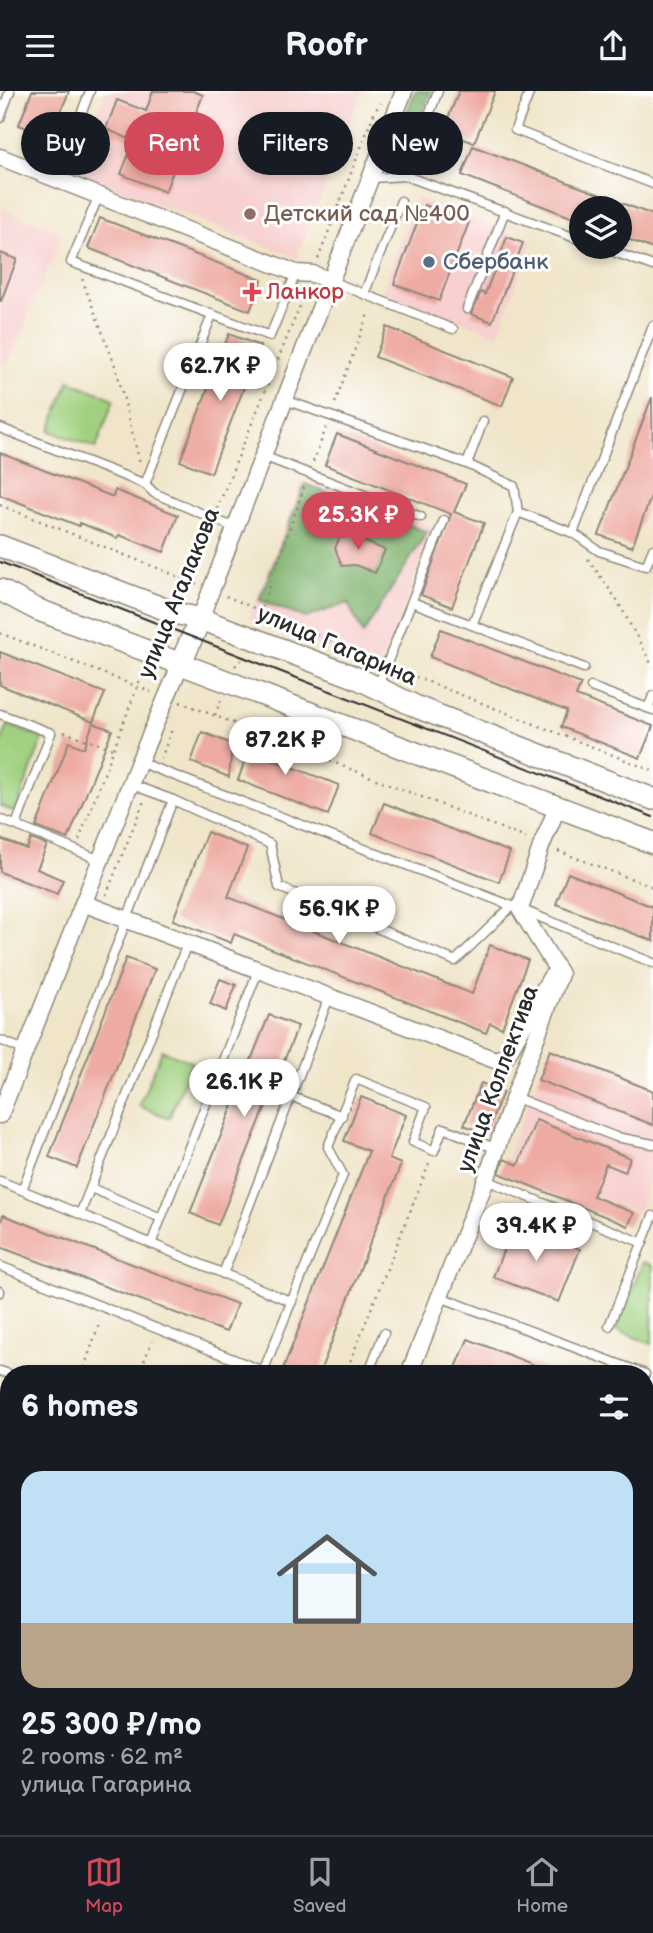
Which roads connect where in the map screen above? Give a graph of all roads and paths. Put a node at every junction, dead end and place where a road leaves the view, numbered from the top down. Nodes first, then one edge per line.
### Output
1 (10, 91) edge
2 (90, 91) edge
3 (404, 91) edge
4 (438, 91) edge
5 (530, 91) edge
6 (382, 101) dead end
7 (0, 118) edge
8 (0, 157) edge
9 (406, 176) junction
10 (371, 178) junction
11 (56, 179) junction
12 (653, 184) edge
13 (99, 195) junction
14 (401, 201) dead end
15 (505, 211) junction
16 (569, 235) edge
17 (632, 258) edge
18 (71, 262) junction
19 (653, 266) edge
20 (304, 273) junction
21 (331, 281) junction
22 (364, 294) junction
23 (374, 298) junction
24 (467, 309) dead end
25 (212, 315) junction
26 (653, 326) edge
27 (453, 329) dead end
28 (285, 400) junction
29 (330, 417) junction
30 (483, 421) dead end
31 (0, 428) edge
32 (263, 456) junction
33 (467, 464) junction
34 (309, 473) junction
35 (145, 484) junction
36 (0, 505) edge
37 (518, 512) junction
38 (421, 517) dead end
39 (213, 520) junction
40 (444, 520) dead end
41 (235, 528) junction
42 (571, 532) junction
43 (0, 546) edge
44 (653, 549) edge
45 (188, 580) junction
46 (0, 590) edge
47 (211, 590) junction
48 (412, 603) junction
49 (261, 610) junction
50 (175, 613) junction
51 (200, 619) junction
52 (472, 625) junction
53 (0, 633) edge
54 (252, 638) junction
55 (150, 653) junction
56 (181, 663) junction
57 (387, 665) junction
58 (653, 667) edge
59 (584, 668) dead end
60 (228, 681) junction
61 (137, 687) junction
62 (591, 687) dead end
63 (378, 688) junction
64 (653, 696) edge
65 (165, 697) junction
66 (650, 709) edge
67 (0, 713) edge
68 (215, 716) junction
69 (174, 725) dead end
70 (51, 733) junction
71 (113, 749) junction
72 (139, 762) junction
73 (157, 769) junction
74 (653, 772) edge
75 (130, 784) junction
76 (148, 791) junction
77 (653, 799) edge
78 (173, 800) junction
79 (558, 806) junction
80 (0, 819) edge
81 (16, 825) junction
82 (653, 843) edge
83 (542, 844) junction
84 (75, 849) junction
85 (100, 860) junction
86 (653, 887) edge
87 (83, 903) junction
88 (516, 908) junction
89 (100, 910) junction
90 (125, 921) junction
91 (187, 944) junction
92 (653, 963) edge
93 (556, 967) junction
94 (258, 971) junction
95 (329, 997) junction
96 (0, 1040) edge
97 (26, 1051) junction
98 (290, 1096) junction
99 (513, 1097) junction
100 (0, 1115) edge
101 (342, 1116) junction
102 (653, 1144) edge
103 (496, 1149) junction
104 (434, 1151) junction
105 (486, 1180) junction
106 (0, 1181) edge
107 (91, 1188) junction
108 (22, 1190) junction
109 (80, 1214) junction
110 (653, 1216) edge
111 (161, 1218) junction
112 (643, 1243) junction
113 (151, 1244) junction
114 (0, 1266) edge
115 (223, 1274) junction
116 (440, 1297) junction
117 (292, 1302) junction
118 (105, 1308) junction
119 (608, 1326) dead end
120 (157, 1329) junction
121 (384, 1333) dead end
122 (85, 1365) edge
123 (143, 1365) edge
124 (246, 1365) edge
125 (266, 1365) edge
126 (349, 1365) edge
127 (372, 1365) edge
128 (413, 1365) edge
129 (621, 1365) edge

1 - 7 lane
2 - 11 lane
3 - 10 street, улица Агалакова
4 - 9 lane
5 - 12 lane
6 - 20 path
8 - 11 street
9 - 10 lane
9 - 15 lane
10 - 21 street, улица Агалакова
11 - 13 street
13 - 18 lane
13 - 20 street
14 - 22 lane
15 - 16 lane
15 - 24 lane
17 - 19 lane
18 - 25 lane
18 - 35 path
20 - 21 street
20 - 25 lane
20 - 39 path
21 - 22 lane
21 - 28 street, улица Агалакова
22 - 23 lane
23 - 27 lane
23 - 29 path
25 - 35 lane
26 - 42 lane
28 - 29 lane
28 - 32 street, улица Агалакова
29 - 33 lane
29 - 34 path
30 - 33 lane
31 - 35 lane
32 - 34 lane
32 - 41 street, улица Агалакова
33 - 37 lane
34 - 38 lane
34 - 49 path
35 - 39 lane
36 - 45 path
37 - 42 lane
37 - 52 lane
39 - 41 lane
39 - 45 path
40 - 48 lane
41 - 47 street, улица Агалакова
42 - 44 lane
42 - 58 path
43 - 50 main road, улица Гагарина
45 - 47 path
45 - 50 path
46 - 55 main road
47 - 49 path
47 - 51 street, улица Агалакова
48 - 52 lane
48 - 57 lane
49 - 54 path
49 - 57 path
50 - 51 main road, улица Гагарина
51 - 54 main road, улица Гагарина
51 - 56 main road, улица Агалакова
52 - 59 lane
53 - 61 path
54 - 60 path
54 - 63 main road, улица Гагарина
55 - 56 main road
55 - 61 path
56 - 60 main road
56 - 65 street, улица Агалакова
57 - 63 lane
57 - 74 path
60 - 68 path
60 - 79 main road
61 - 65 path
61 - 71 path
62 - 66 lane
63 - 77 main road, улица Гагарина
64 - 66 lane
65 - 68 path
65 - 72 street, улица Агалакова
67 - 70 lane
68 - 83 path
69 - 73 path
70 - 71 path
70 - 81 lane
71 - 84 path
72 - 73 lane
72 - 75 street, улица Агалакова
73 - 88 lane
75 - 76 lane
75 - 85 street, улица Агалакова
76 - 78 lane
76 - 89 path
78 - 88 lane
78 - 90 lane
79 - 82 main road
79 - 83 street
80 - 81 lane
81 - 84 lane
83 - 86 path
83 - 88 street
84 - 85 lane
85 - 87 street, улица Агалакова
87 - 89 street
87 - 97 street, улица Агалакова
88 - 92 lane
88 - 93 street, улица Коллектива
89 - 90 street
90 - 91 street
90 - 108 lane
91 - 94 street
91 - 107 lane
93 - 95 street
93 - 99 street, улица Коллектива
94 - 95 street
94 - 111 lane
95 - 98 lane
96 - 97 lane
97 - 100 street, улица Агалакова
98 - 101 lane
98 - 115 lane
99 - 102 lane
99 - 103 street, улица Коллектива
101 - 104 lane
101 - 117 lane
103 - 104 lane
103 - 105 street, улица Коллектива
104 - 126 path
105 - 112 lane
105 - 116 street, улица Коллектива
106 - 108 lane
107 - 109 lane
107 - 111 lane
108 - 109 lane
109 - 113 lane
110 - 112 lane
111 - 113 lane
112 - 119 lane
113 - 115 lane
114 - 118 lane
115 - 117 lane
116 - 128 street, улица Коллектива
116 - 129 lane
117 - 125 lane
118 - 120 lane
118 - 122 path
120 - 123 path
120 - 124 lane
121 - 127 lane

